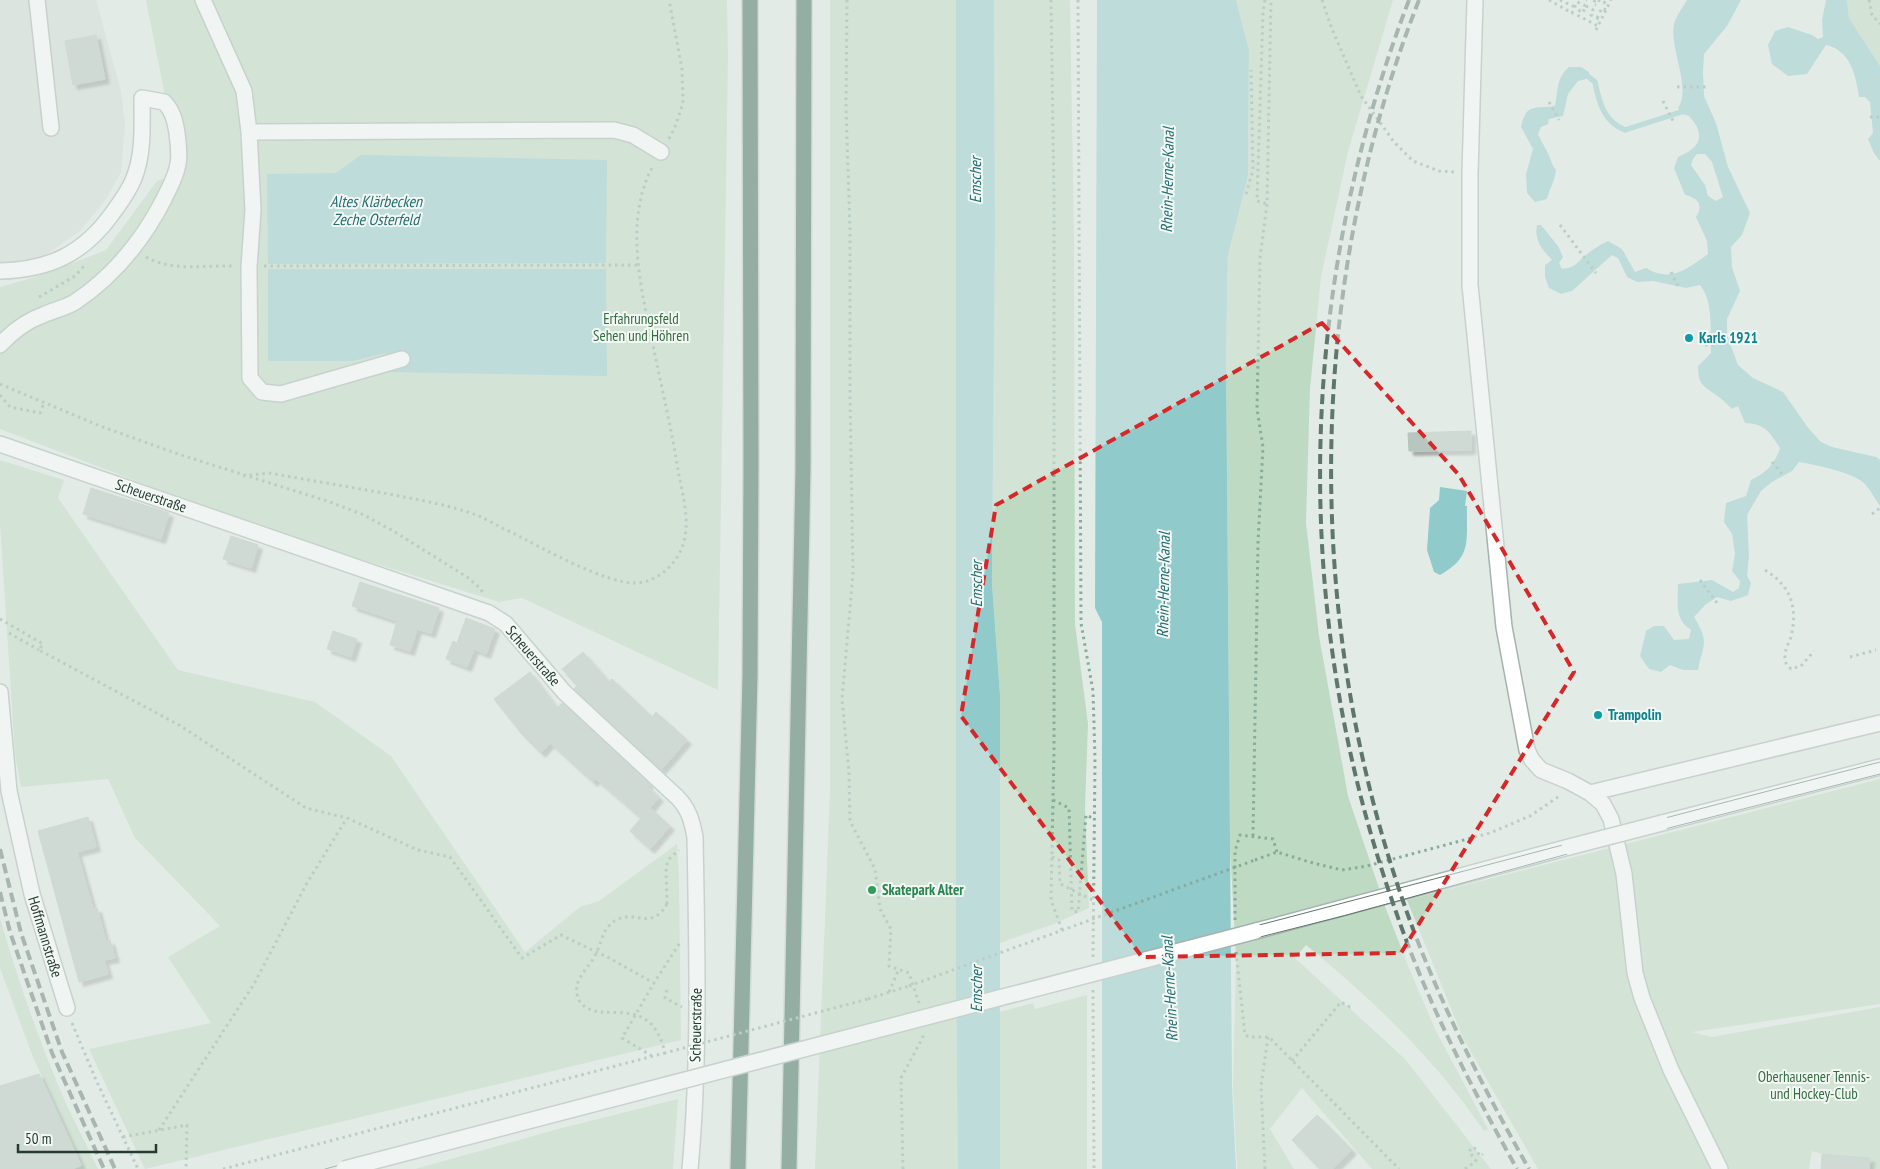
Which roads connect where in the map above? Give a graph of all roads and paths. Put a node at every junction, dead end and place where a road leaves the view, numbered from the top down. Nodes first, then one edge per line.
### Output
1 (37, 0) edge
2 (203, 0) edge
3 (750, 0) edge
4 (804, 0) edge
5 (847, 0) edge
6 (1051, 0) edge
7 (1078, 0) edge
8 (1265, 0) edge
9 (1271, 0) edge
10 (1322, 0) edge
11 (1475, 0) edge
12 (1549, 0) edge
13 (1560, 0) edge
14 (1598, 0) edge
15 (1606, 0) edge
16 (1611, 0) edge
17 (1869, 0) edge
18 (1586, 6) junction
19 (1596, 6) dead end
20 (1575, 7) junction
21 (1599, 19) junction
22 (1880, 24) edge
23 (1251, 70) dead end
24 (1676, 87) dead end
25 (1709, 87) dead end
26 (1549, 102) dead end
27 (1663, 102) dead end
28 (1880, 117) edge
29 (1870, 118) dead end
30 (1559, 120) dead end
31 (1673, 120) dead end
32 (51, 128) dead end
33 (249, 132) junction
34 (661, 152) dead end
35 (1253, 170) junction
36 (1258, 170) junction
37 (1470, 173) junction
38 (1246, 194) dead end
39 (1267, 204) junction
40 (1560, 225) dead end
41 (135, 246) junction
42 (86, 264) dead end
43 (232, 266) dead end
44 (265, 266) dead end
45 (0, 271) edge
46 (1671, 272) dead end
47 (1596, 273) dead end
48 (75, 276) dead end
49 (1679, 288) dead end
50 (1737, 342) dead end
51 (1705, 344) dead end
52 (0, 345) edge
53 (402, 359) dead end
54 (0, 384) edge
55 (0, 395) edge
56 (44, 403) junction
57 (0, 444) edge
58 (1772, 462) dead end
59 (244, 476) junction
60 (1784, 476) dead end
61 (1879, 509) edge
62 (1872, 514) dead end
63 (1765, 570) dead end
64 (1700, 580) dead end
65 (1717, 603) dead end
66 (489, 613) junction
67 (0, 619) edge
68 (9, 633) dead end
69 (39, 650) junction
70 (1876, 650) dead end
71 (1814, 651) dead end
72 (1850, 657) dead end
73 (0, 692) edge
74 (1880, 723) edge
75 (1880, 767) edge
76 (1568, 781) junction
77 (1590, 793) junction
78 (1053, 800) junction
79 (347, 818) junction
80 (1094, 819) junction
81 (1240, 835) dead end
82 (1253, 836) junction
83 (695, 837) junction
84 (1277, 852) junction
85 (1052, 857) junction
86 (1072, 889) junction
87 (1080, 893) junction
88 (1093, 900) junction
89 (697, 923) junction
90 (1062, 930) junction
91 (1093, 960) dead end
92 (898, 970) junction
93 (654, 983) junction
94 (1093, 989) dead end
95 (667, 990) dead end
96 (889, 992) junction
97 (1353, 1006) dead end
98 (66, 1008) joint
99 (684, 1008) dead end
100 (922, 1012) dead end
101 (927, 1029) dead end
102 (1249, 1037) dead end
103 (1268, 1037) junction
104 (665, 1053) junction
105 (652, 1056) junction
106 (1292, 1061) junction
107 (159, 1130) junction
108 (124, 1137) junction
109 (1483, 1154) dead end
110 (138, 1169) edge
111 (186, 1169) edge
112 (223, 1169) edge
113 (344, 1169) edge
114 (690, 1169) edge
115 (738, 1169) edge
116 (789, 1169) edge
117 (903, 1169) edge
118 (1094, 1169) edge
119 (1265, 1169) edge
120 (1399, 1169) edge
121 (1465, 1169) edge
122 (1720, 1169) edge

1 - 32 street
2 - 33 street
3 - 115 highway
4 - 116 highway
5 - 92 path
6 - 78 path
7 - 80 path
8 - 36 path
9 - 39 path
10 - 37 path
11 - 37 street
12 - 20 path
13 - 20 path
14 - 15 path
14 - 19 path
16 - 21 path
17 - 22 path
18 - 20 path
18 - 21 path
18 - 21 path
23 - 35 path
24 - 25 path
26 - 30 path
27 - 31 path
28 - 29 path
33 - 34 street
33 - 53 street
35 - 36 path
35 - 38 path
36 - 39 path
37 - 76 street
39 - 82 path
40 - 47 path
41 - 43 path
41 - 45 street
41 - 52 street
42 - 48 path
44 - 59 path
46 - 49 path
50 - 51 path
54 - 56 path
55 - 56 path
56 - 59 path
57 - 66 street, Scheuerstraße
58 - 60 path
59 - 66 path
61 - 62 path
63 - 71 path
64 - 65 path
66 - 83 street, Scheuerstraße
67 - 69 path
68 - 69 path
69 - 79 path
70 - 72 path
73 - 98 street, Hoffmannstraße
74 - 77 street
75 - 113 street, bridge
76 - 77 street
76 - 84 path
77 - 122 street
78 - 85 path
78 - 86 path
79 - 93 path
79 - 107 path
80 - 87 path
80 - 88 path
81 - 82 path
82 - 84 path
83 - 89 street, Scheuerstraße
83 - 104 path, bridge
84 - 90 path, bridge
85 - 86 path
85 - 90 path
86 - 87 path
86 - 87 path
87 - 88 path
88 - 91 path
89 - 93 path
89 - 114 street, Scheuerstraße
90 - 96 path, bridge
92 - 96 path
92 - 100 path
93 - 105 path
94 - 118 path
95 - 99 path
96 - 104 path, bridge
97 - 106 path
98 - 108 path
101 - 117 path
102 - 103 path
103 - 106 path
103 - 119 path
104 - 105 path
105 - 112 path
106 - 120 path
107 - 108 path
107 - 111 path
108 - 110 path
109 - 121 path

